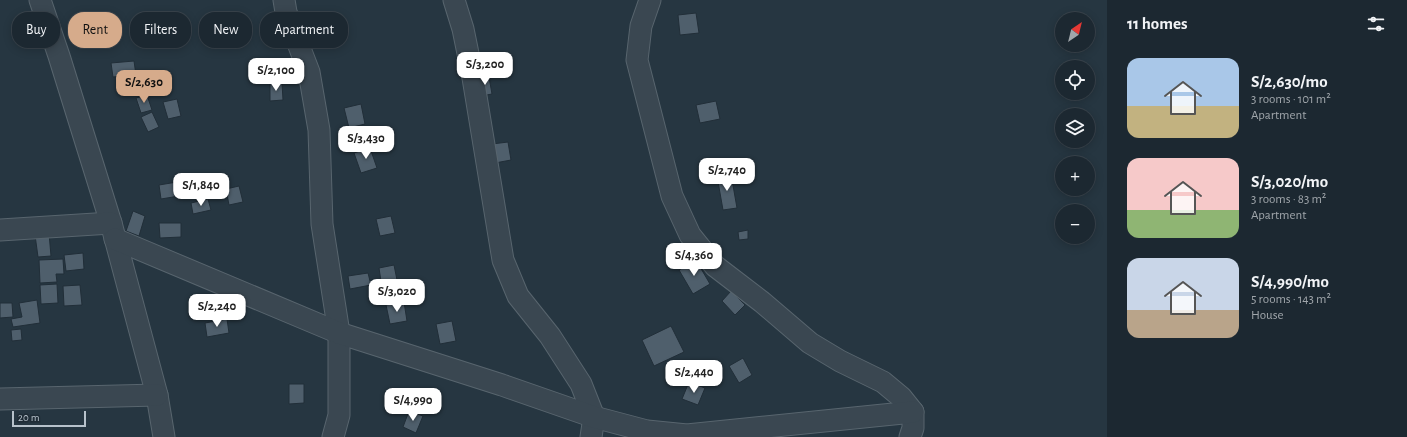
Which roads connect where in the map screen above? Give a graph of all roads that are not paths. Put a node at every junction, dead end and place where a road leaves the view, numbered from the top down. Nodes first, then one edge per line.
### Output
1 (40, 0) edge
2 (284, 0) edge
3 (454, 0) edge
4 (650, 0) edge
5 (0, 230) edge
6 (113, 231) junction
7 (339, 333) junction
8 (156, 395) junction
9 (0, 399) edge
10 (913, 412) junction
11 (593, 427) edge
12 (164, 437) edge
13 (333, 437) edge
14 (910, 437) edge

1 - 6 street
2 - 7 street
3 - 11 street
4 - 10 street
5 - 6 street
6 - 7 street
6 - 8 street
7 - 11 street
7 - 13 street
8 - 9 street
8 - 12 street
10 - 11 street
10 - 14 street

